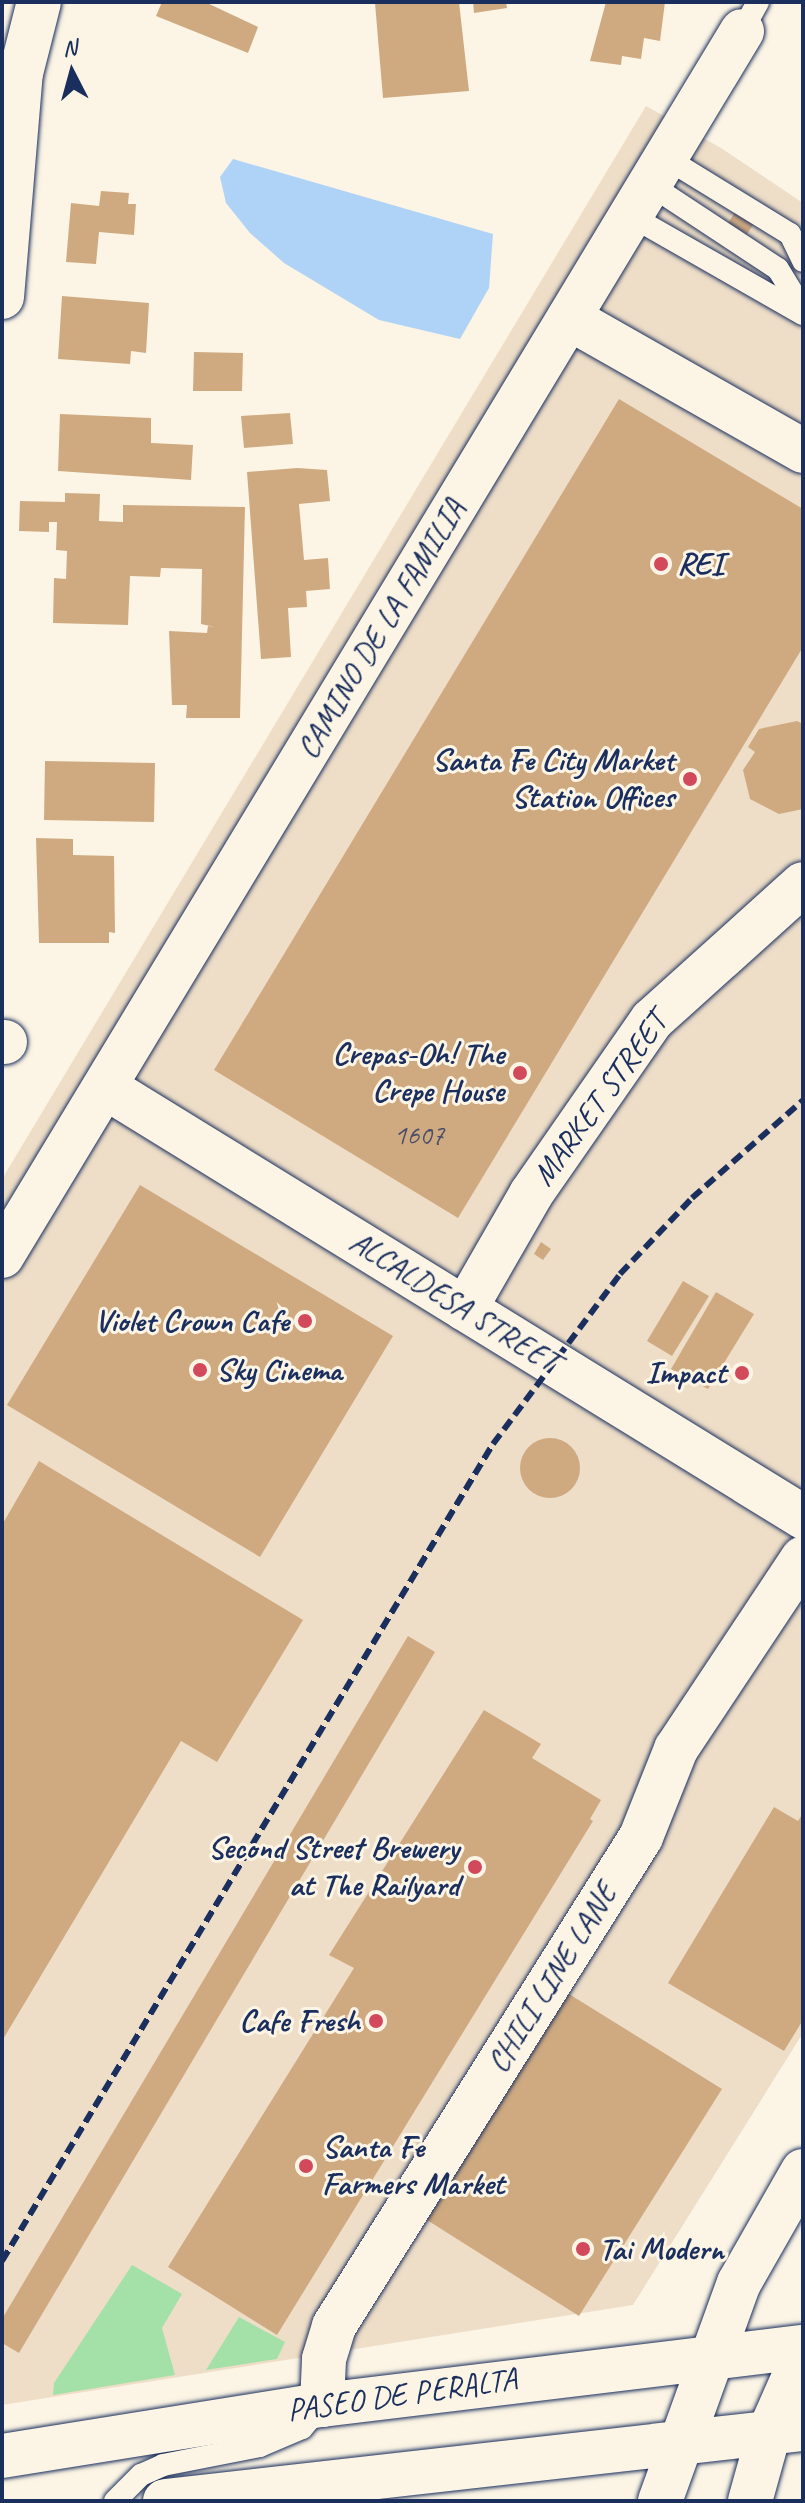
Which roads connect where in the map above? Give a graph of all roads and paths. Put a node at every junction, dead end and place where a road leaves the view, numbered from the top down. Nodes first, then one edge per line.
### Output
1 (39, 2) edge
2 (750, 16) edge
3 (649, 186) junction
4 (803, 261) edge
5 (2, 297) edge
6 (803, 312) edge
7 (569, 318) junction
8 (803, 451) edge
9 (803, 884) edge
10 (105, 1087) junction
11 (2, 1256) edge
12 (465, 1309) junction
13 (803, 1517) edge
14 (803, 1558) edge
15 (803, 2171) edge
16 (803, 2347) edge
17 (803, 2356) edge
18 (710, 2358) junction
19 (322, 2405) junction
20 (786, 2431) edge
21 (678, 2444) junction
22 (2, 2456) edge
23 (115, 2501) edge
24 (165, 2501) edge
25 (660, 2501) edge
26 (750, 2501) edge

1 - 5 street
2 - 3 street, CAMINO DE LA FAMILIA
3 - 4 lane
3 - 6 lane
3 - 6 lane
3 - 7 street, CAMINO DE LA FAMILIA
7 - 8 street
7 - 10 street, CAMINO DE LA FAMILIA
9 - 12 street, MARKET STREET
10 - 11 street, CAMINO DE LA FAMILIA
10 - 12 street, ALCALDESA STREET
12 - 13 street, ALCALDESA STREET
14 - 19 street, CHILI LINE LANE
15 - 18 street
16 - 18 street, PASEO DE PERALTA
17 - 20 street
18 - 19 street, PASEO DE PERALTA
18 - 21 street
19 - 22 street, PASEO DE PERALTA
19 - 23 lane
20 - 21 street
20 - 26 street
21 - 24 street
21 - 25 street

